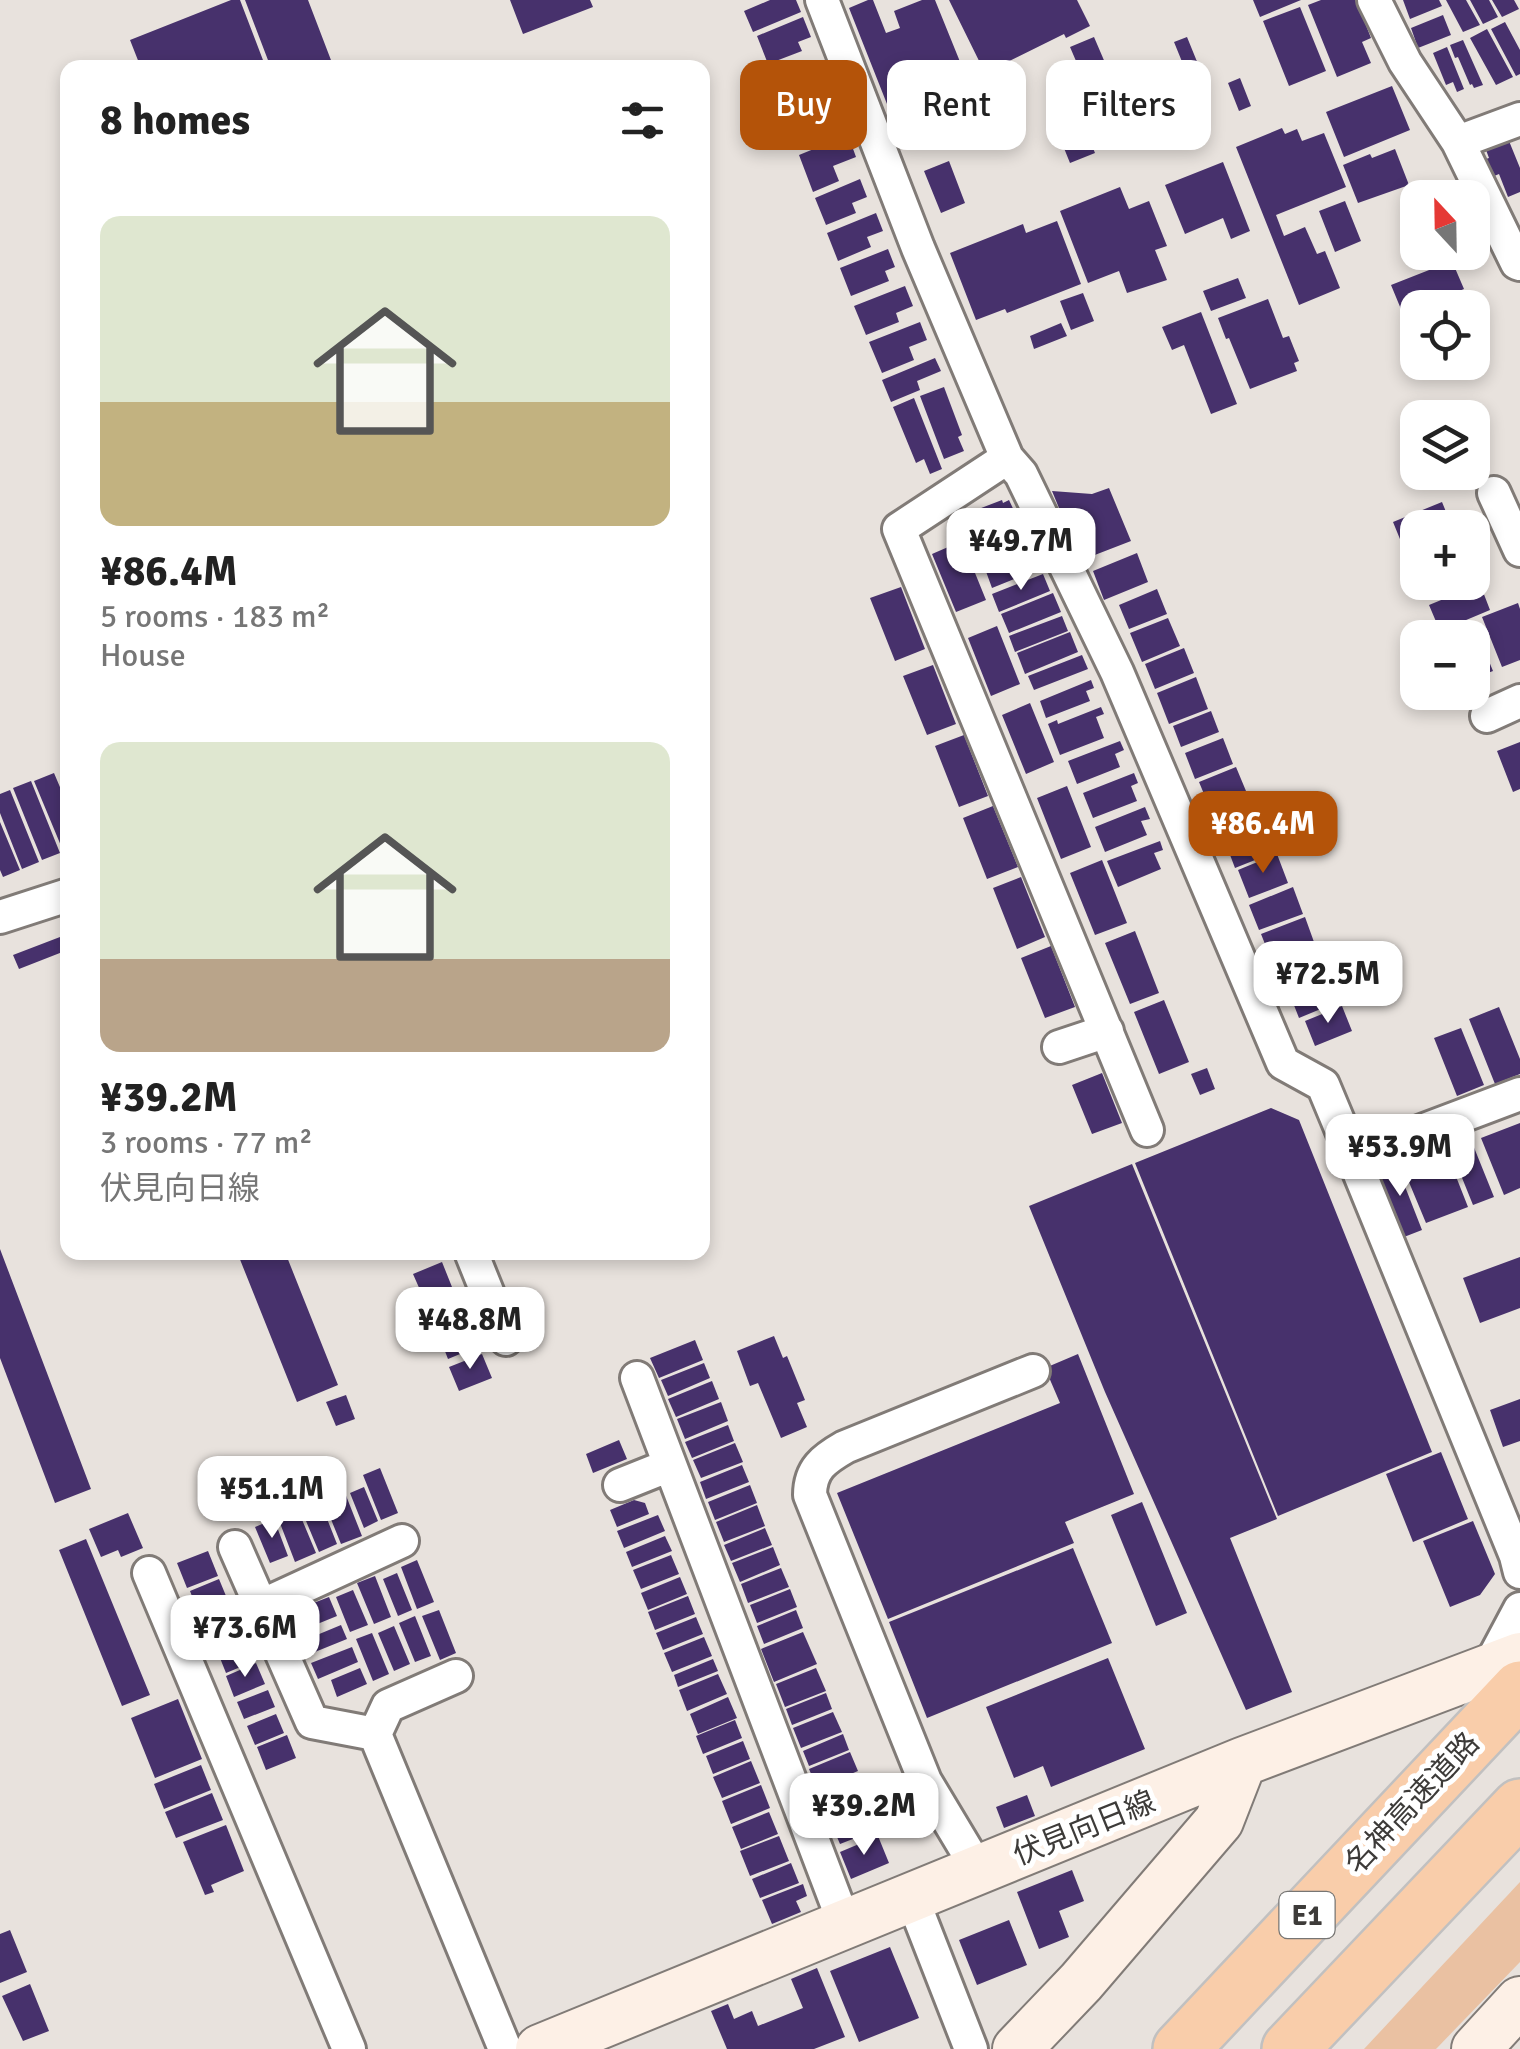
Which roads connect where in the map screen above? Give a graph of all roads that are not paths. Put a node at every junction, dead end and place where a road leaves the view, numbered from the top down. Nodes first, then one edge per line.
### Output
1 (822, 0) edge
2 (1374, 0) edge
3 (1520, 119) edge
4 (1458, 142) junction
5 (1520, 264) edge
6 (1007, 458) junction
7 (1494, 493) dead end
8 (1520, 550) edge
9 (1520, 701) edge
10 (1487, 716) dead end
11 (60, 898) edge
12 (0, 917) edge
13 (1106, 1031) junction
14 (1059, 1046) dead end
15 (1520, 1094) edge
16 (1147, 1130) dead end
17 (1353, 1157) junction
18 (474, 1260) edge
19 (506, 1339) dead end
20 (1033, 1371) dead end
21 (637, 1378) dead end
22 (670, 1465) junction
23 (620, 1486) dead end
24 (402, 1542) dead end
25 (234, 1547) dead end
26 (1519, 1560) edge
27 (150, 1573) dead end
28 (261, 1606) junction
29 (1520, 1609) edge
30 (1509, 1671) edge
31 (456, 1676) dead end
32 (376, 1734) junction
33 (1242, 1762) junction
34 (1506, 1822) edge
35 (979, 1871) junction
36 (912, 1898) junction
37 (845, 1925) junction
38 (1520, 2001) edge
39 (348, 2049) edge
40 (505, 2049) edge
41 (540, 2049) edge
42 (971, 2049) edge
43 (1017, 2049) edge
44 (1181, 2049) edge
45 (1290, 2049) edge
46 (1476, 2049) edge

1 - 6 street
2 - 4 street
3 - 4 street
4 - 5 street
6 - 13 street
6 - 17 street
7 - 8 street
9 - 10 street
11 - 12 street
13 - 14 street
13 - 16 street
15 - 17 street
17 - 26 street
18 - 19 street
20 - 35 street
21 - 22 street
22 - 23 street
22 - 37 street
24 - 28 street
25 - 28 street
27 - 39 street
28 - 32 street
29 - 30 street
30 - 33 main road, 伏見向日線
30 - 44 highway, 名神高速道路 / E1
31 - 32 street
32 - 40 street
33 - 35 main road, 伏見向日線
33 - 43 main road
34 - 45 highway, E1
35 - 36 main road, 伏見向日線
36 - 37 main road, 伏見向日線
36 - 42 street
37 - 41 main road, 伏見向日線
38 - 46 main road

